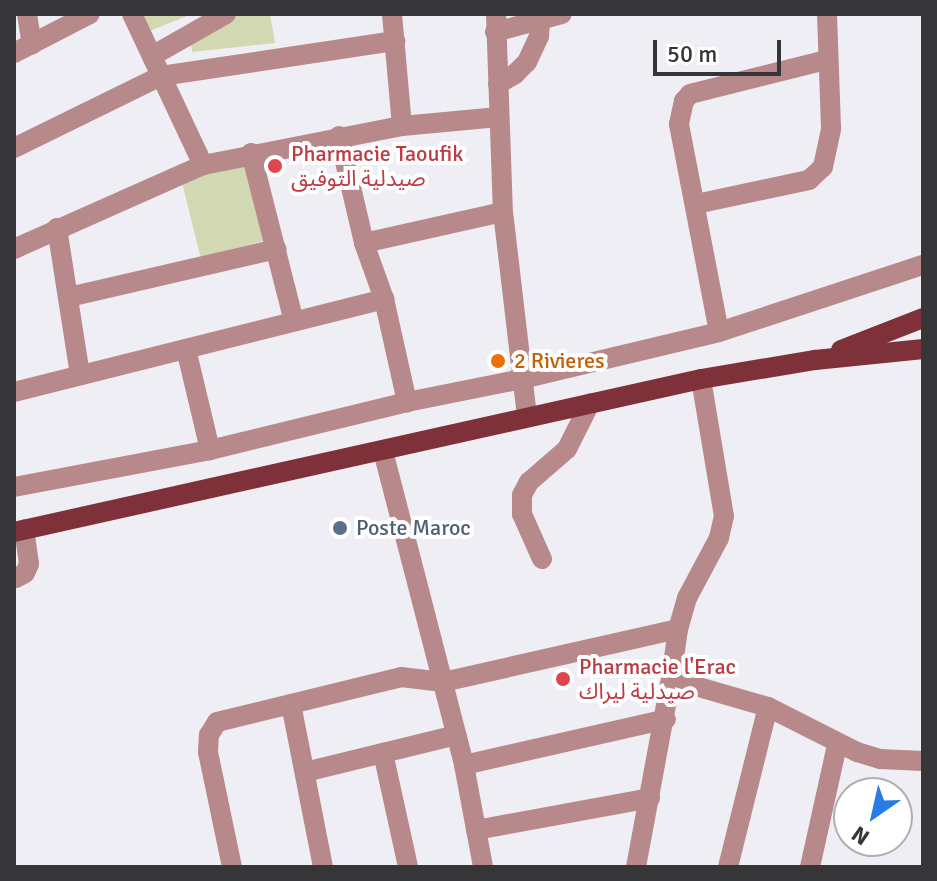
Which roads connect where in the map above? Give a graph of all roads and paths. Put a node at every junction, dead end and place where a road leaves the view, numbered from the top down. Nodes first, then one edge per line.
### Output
1 (27, 14) edge
2 (90, 14) edge
3 (132, 14) edge
4 (226, 14) edge
5 (392, 14) edge
6 (562, 14) edge
7 (827, 14) edge
8 (540, 20) junction
9 (496, 23) edge
10 (395, 41) junction
11 (23, 49) edge
12 (152, 56) junction
13 (826, 60) junction
14 (161, 76) junction
15 (498, 84) junction
16 (499, 117) junction
17 (402, 126) junction
18 (339, 136) junction
19 (14, 148) edge
20 (251, 153) junction
21 (203, 165) junction
22 (696, 204) junction
23 (503, 212) junction
24 (57, 228) junction
25 (364, 243) junction
26 (14, 249) edge
27 (277, 249) junction
28 (923, 265) edge
29 (69, 297) junction
30 (384, 299) junction
31 (923, 318) edge
32 (294, 322) junction
33 (719, 332) junction
34 (186, 349) junction
35 (922, 350) edge
36 (815, 360) junction
37 (80, 375) junction
38 (522, 379) junction
39 (701, 379) junction
40 (14, 392) edge
41 (407, 402) junction
42 (590, 403) junction
43 (527, 417) junction
44 (210, 450) junction
45 (383, 451) junction
46 (14, 487) edge
47 (19, 530) edge
48 (542, 559) dead end
49 (16, 578) edge
50 (678, 629) junction
51 (671, 679) junction
52 (443, 682) junction
53 (291, 704) junction
54 (768, 707) junction
55 (666, 719) junction
56 (457, 735) junction
57 (837, 745) junction
58 (383, 753) junction
59 (923, 761) edge
60 (464, 765) junction
61 (305, 772) junction
62 (650, 798) junction
63 (476, 830) junction
64 (232, 867) edge
65 (323, 867) edge
66 (408, 867) edge
67 (483, 867) edge
68 (636, 867) edge
69 (728, 867) edge
70 (810, 867) edge

1 - 11 street
2 - 11 street
3 - 12 street
4 - 12 street
5 - 10 street
6 - 8 street
7 - 13 street
8 - 9 street
8 - 15 street
9 - 15 street
10 - 14 street
10 - 17 street
12 - 14 street
13 - 22 street
13 - 22 street
14 - 19 street
14 - 21 street
15 - 16 street
16 - 17 street
16 - 23 street
17 - 18 street
18 - 20 street
18 - 25 street
20 - 21 street
20 - 27 street
21 - 24 street
22 - 33 street
23 - 25 street
23 - 38 street
24 - 26 street
24 - 29 street
25 - 30 street
27 - 29 street
27 - 32 street
28 - 33 street
29 - 37 street
30 - 32 street
30 - 41 street
31 - 36 main road
32 - 34 street
33 - 38 street
34 - 37 street
34 - 44 street
35 - 36 main road
36 - 39 main road
37 - 40 street
38 - 41 street
38 - 43 street
39 - 42 main road
39 - 50 street
41 - 44 street
42 - 43 main road
42 - 48 street
43 - 45 main road
44 - 46 street
45 - 47 main road
45 - 52 street
47 - 49 street
50 - 51 street
50 - 52 street
51 - 54 street
51 - 55 street
52 - 53 street
52 - 56 street
53 - 61 street
53 - 64 street
54 - 57 street
54 - 69 street
55 - 60 street
55 - 62 street
56 - 58 street
56 - 60 street
57 - 59 street
57 - 70 street
58 - 61 street
58 - 66 street
60 - 63 street
61 - 65 street
62 - 63 street
62 - 68 street
63 - 67 street

